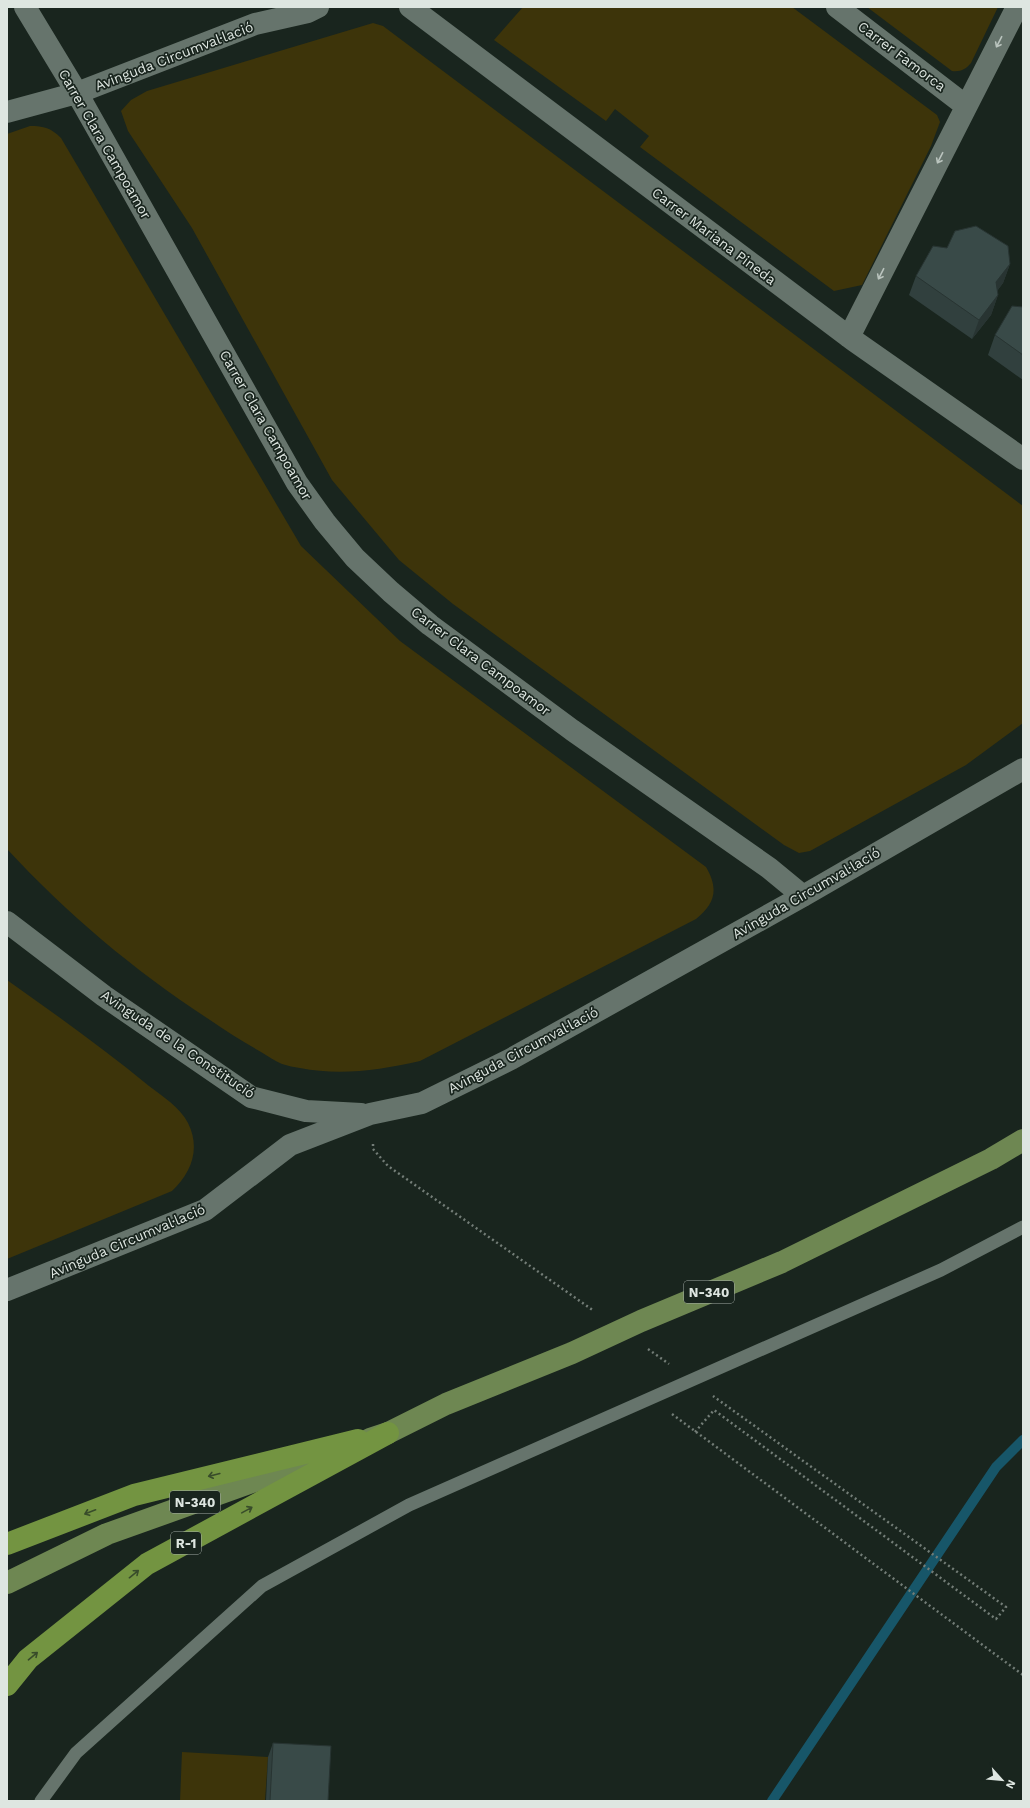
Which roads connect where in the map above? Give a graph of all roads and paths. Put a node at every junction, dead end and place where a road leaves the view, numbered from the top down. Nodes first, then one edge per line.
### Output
1 (25, 7) edge
2 (318, 7) edge
3 (410, 7) edge
4 (837, 7) edge
5 (1017, 7) edge
6 (77, 92) junction
7 (966, 106) junction
8 (7, 112) edge
9 (849, 337) junction
10 (1023, 459) edge
11 (1023, 769) edge
12 (803, 896) junction
13 (7, 922) edge
14 (370, 1114) junction
15 (1023, 1140) edge
16 (1023, 1227) edge
17 (7, 1290) edge
18 (600, 1315) dead end
19 (644, 1346) dead end
20 (670, 1365) dead end
21 (708, 1392) dead end
22 (388, 1433) junction
23 (7, 1544) edge
24 (7, 1583) edge
25 (1023, 1676) edge
26 (7, 1685) edge
27 (41, 1801) edge

1 - 6 street, Carrer Clara Campoamor
2 - 6 street, Avinguda Circumval·lació
3 - 9 street, Carrer Mariana Pineda
4 - 7 street, Carrer Famorca
5 -> 7 street
6 - 8 street, Avinguda Circumval·lació
6 - 12 street, Carrer Clara Campoamor
7 -> 9 street
9 - 10 street, Carrer Mariana Pineda
11 - 12 street, Avinguda Circumval·lació
12 - 14 street, Avinguda Circumval·lació
13 - 14 street, Avinguda de la Constitució
14 - 17 street, Avinguda Circumval·lació
14 - 18 path
15 - 22 main road, N-340
16 - 27 lane
19 - 20 path
21 - 25 path
22 -> 23 highway
22 - 24 main road, N-340
26 -> 22 highway, R-1

